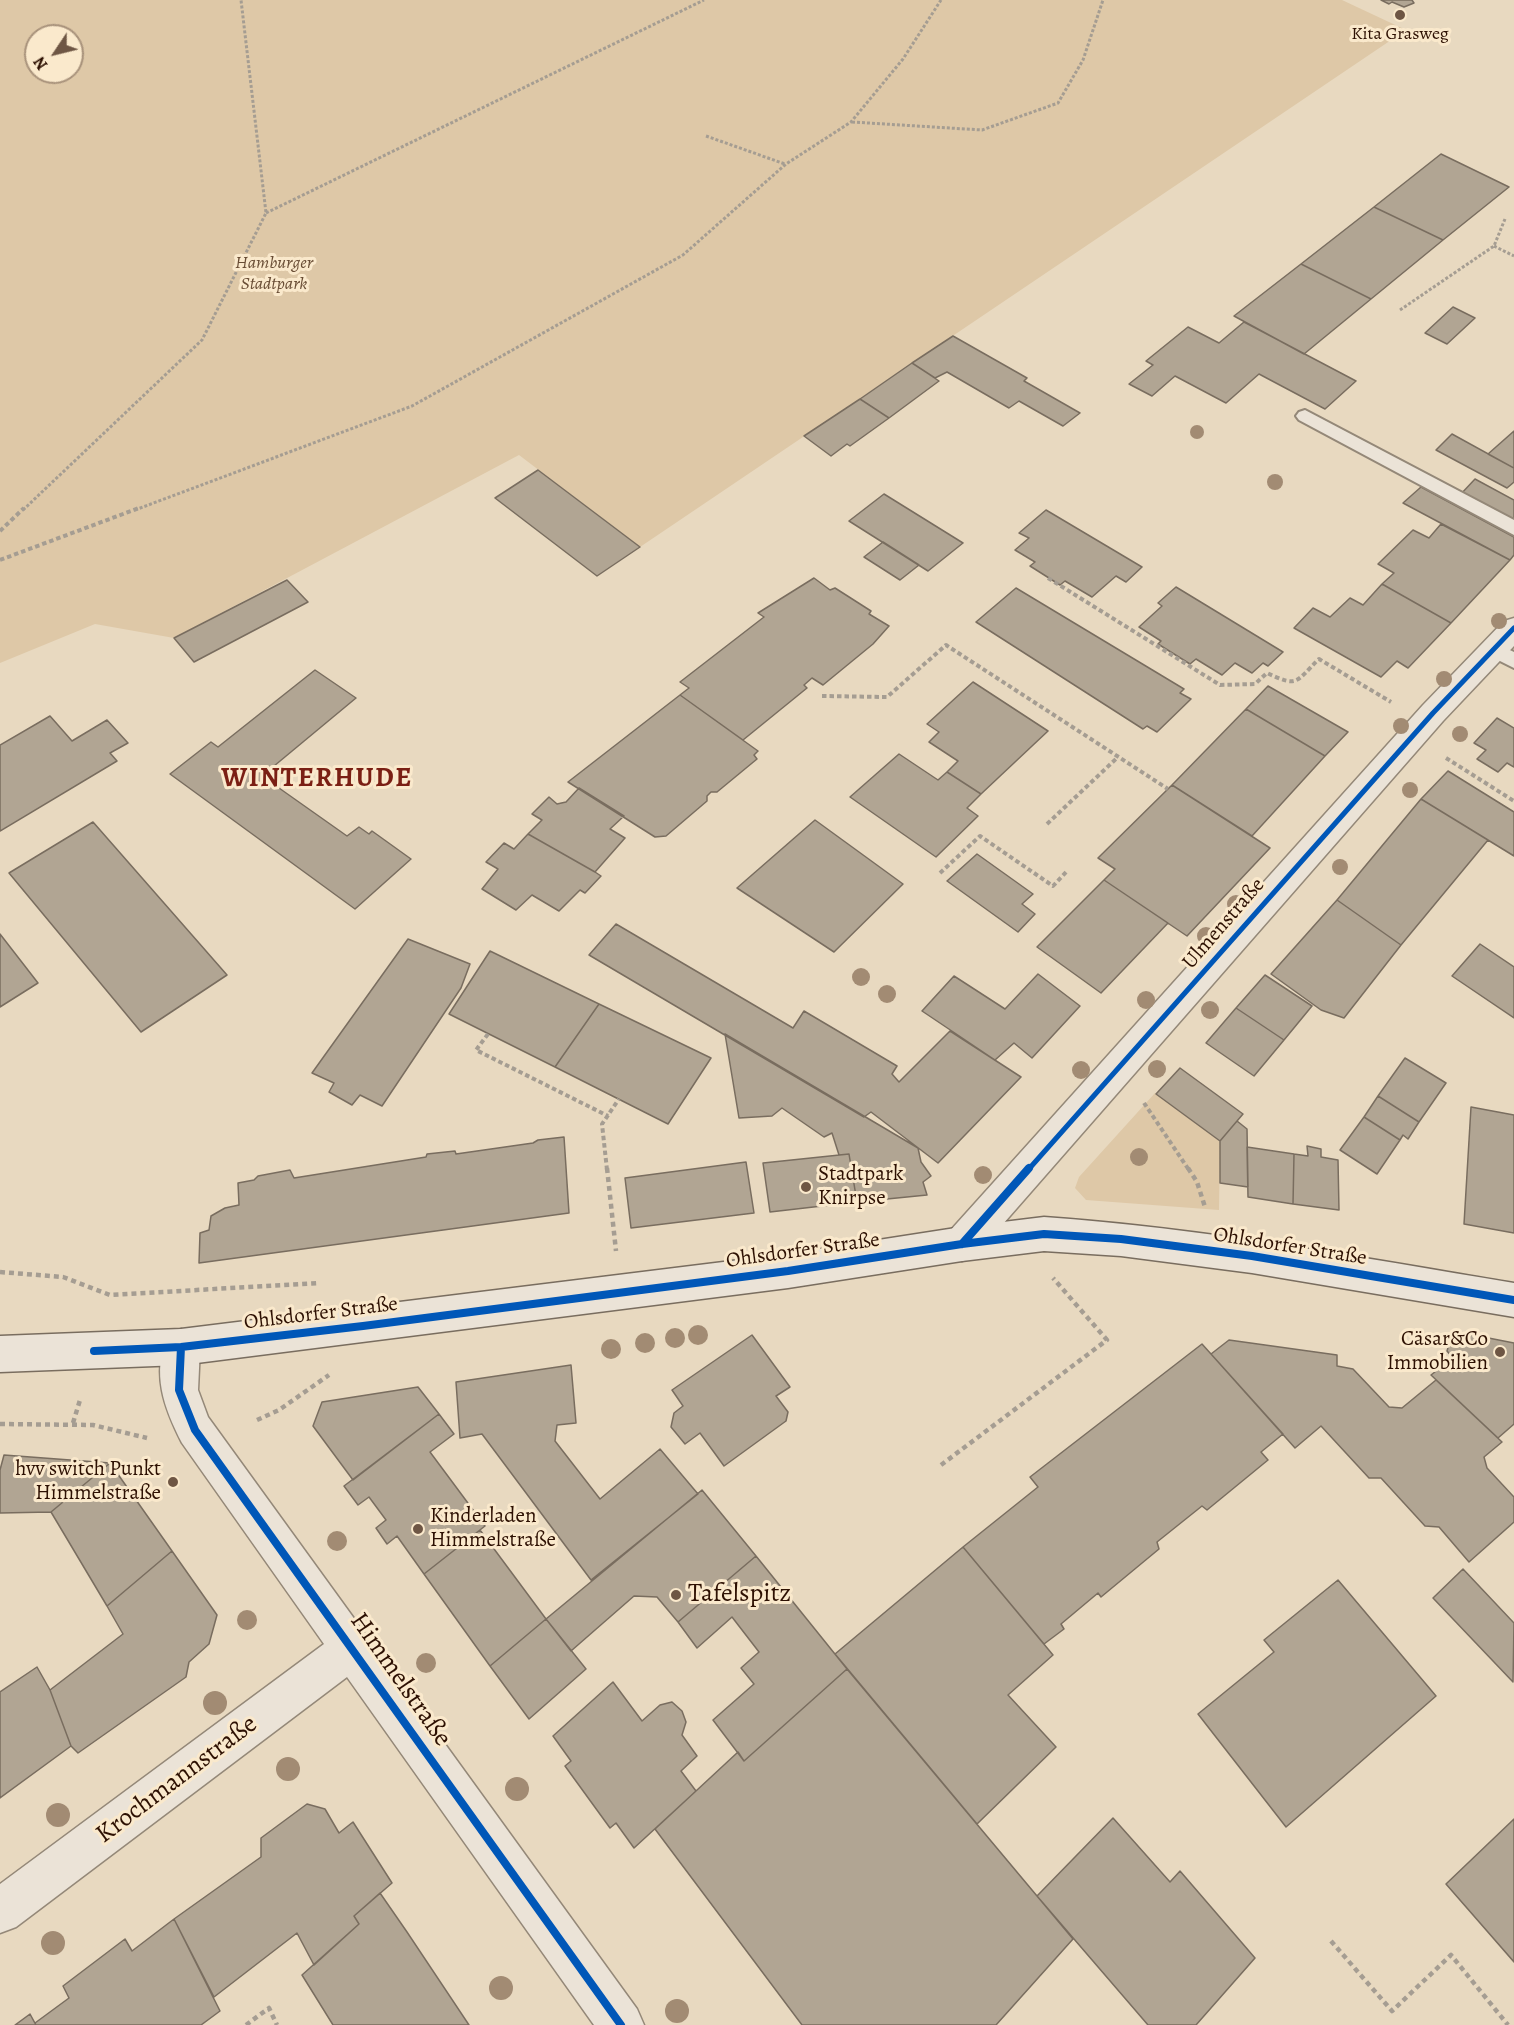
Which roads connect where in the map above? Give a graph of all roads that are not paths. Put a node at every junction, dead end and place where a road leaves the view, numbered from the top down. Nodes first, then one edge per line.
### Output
1 (1305, 416) dead end
2 (1514, 528) edge
3 (1507, 646) edge
4 (962, 1244) junction
5 (1514, 1300) edge
6 (181, 1347) junction
7 (0, 1354) edge
8 (353, 1648) junction
9 (0, 1911) edge
10 (621, 2025) edge

1 - 2 lane
3 - 4 street, Ulmenstraße
4 - 5 street, Ohlsdorfer Straße
4 - 6 street, Ohlsdorfer Straße
6 - 7 street, Ohlsdorfer Straße
6 - 8 street, Himmelstraße
8 - 9 street, Krochmannstraße
8 - 10 street, Himmelstraße

